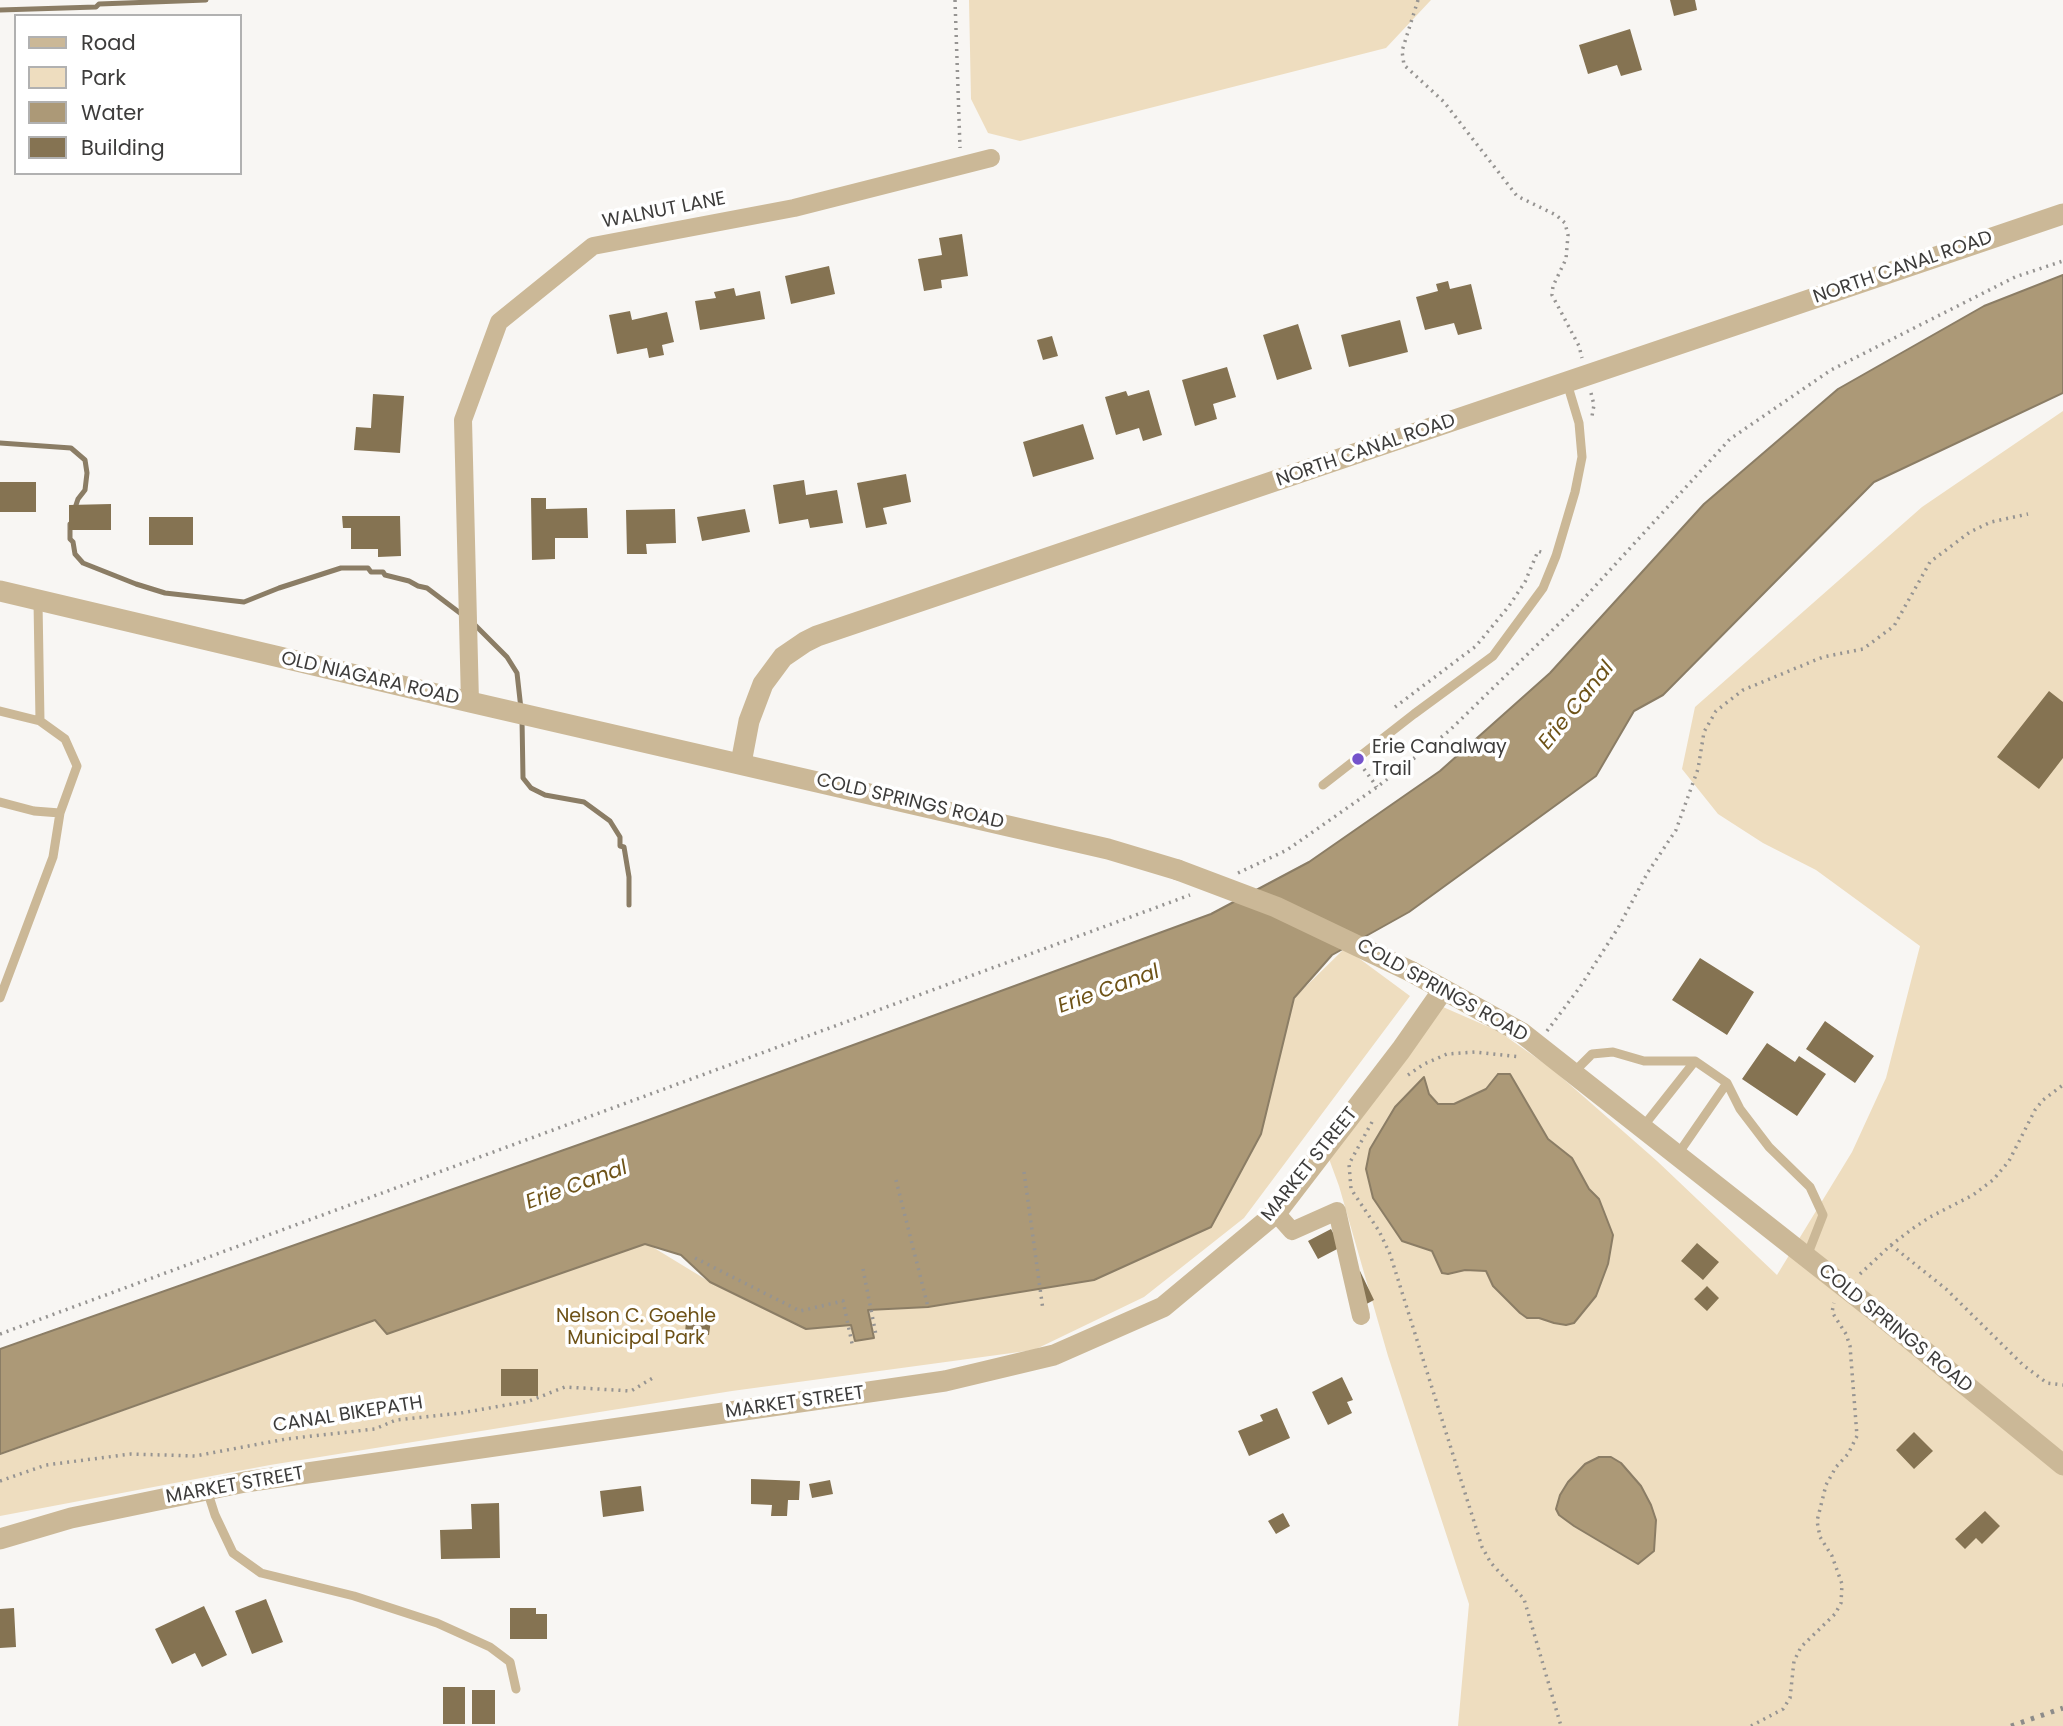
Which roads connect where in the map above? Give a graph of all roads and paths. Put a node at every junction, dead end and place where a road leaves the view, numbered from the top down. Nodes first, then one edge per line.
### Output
1 (955, 0) edge
2 (1418, 0) edge
3 (991, 158) dead end
4 (961, 166) junction
5 (2063, 214) edge
6 (1579, 346) dead end
7 (1587, 376) junction
8 (1567, 383) junction
9 (1591, 421) dead end
10 (2028, 514) dead end
11 (1556, 556) junction
12 (0, 591) edge
13 (38, 600) junction
14 (470, 702) junction
15 (1395, 707) dead end
16 (0, 711) edge
17 (40, 720) junction
18 (1356, 759) junction
19 (741, 763) junction
20 (1323, 785) dead end
21 (1377, 787) dead end
22 (0, 802) edge
23 (60, 813) junction
24 (1443, 990) junction
25 (0, 998) edge
26 (1542, 1037) dead end
27 (1527, 1057) dead end
28 (1695, 1060) junction
29 (1573, 1073) junction
30 (1404, 1078) dead end
31 (1727, 1083) junction
32 (2063, 1085) edge
33 (1374, 1118) dead end
34 (1642, 1128) junction
35 (1677, 1155) junction
36 (1024, 1172) dead end
37 (896, 1180) dead end
38 (1276, 1213) junction
39 (1891, 1245) junction
40 (1806, 1257) junction
41 (695, 1258) dead end
42 (863, 1269) dead end
43 (1854, 1281) dead end
44 (1835, 1298) dead end
45 (928, 1307) dead end
46 (1043, 1310) dead end
47 (1361, 1316) dead end
48 (876, 1335) dead end
49 (853, 1348) dead end
50 (656, 1376) dead end
51 (2063, 1385) edge
52 (2063, 1465) edge
53 (0, 1481) edge
54 (207, 1490) junction
55 (0, 1539) edge
56 (516, 1689) dead end
57 (1561, 1726) edge
58 (1751, 1726) edge

1 - 4 path
2 - 6 path
3 - 4 street, WALNUT LANE
4 - 14 street, WALNUT LANE
5 - 7 street, NORTH CANAL ROAD
7 - 8 street, NORTH CANAL ROAD
7 - 9 path
8 - 11 lane
8 - 19 street, NORTH CANAL ROAD
10 - 26 path
11 - 15 path
11 - 18 lane
12 - 13 street, OLD NIAGARA ROAD
13 - 14 street, OLD NIAGARA ROAD
13 - 17 lane
14 - 19 street, OLD NIAGARA ROAD
16 - 17 lane
17 - 23 lane
18 - 20 lane
18 - 21 path
19 - 24 street, COLD SPRINGS ROAD, bridge
22 - 23 lane
23 - 25 lane
24 - 29 street, COLD SPRINGS ROAD
24 - 38 street, MARKET STREET
27 - 30 path
28 - 29 lane
28 - 31 lane
28 - 34 lane
29 - 34 street, COLD SPRINGS ROAD
31 - 35 lane
31 - 40 lane
32 - 39 path
33 - 57 path
34 - 35 street, COLD SPRINGS ROAD
35 - 40 street, COLD SPRINGS ROAD
36 - 46 path
37 - 45 path
38 - 47 street
38 - 54 street, MARKET STREET
39 - 43 path
39 - 51 path
40 - 52 street, COLD SPRINGS ROAD
41 - 49 path
42 - 48 path
44 - 58 path
50 - 53 path, CANAL BIKEPATH
54 - 55 street, MARKET STREET
54 - 56 lane

